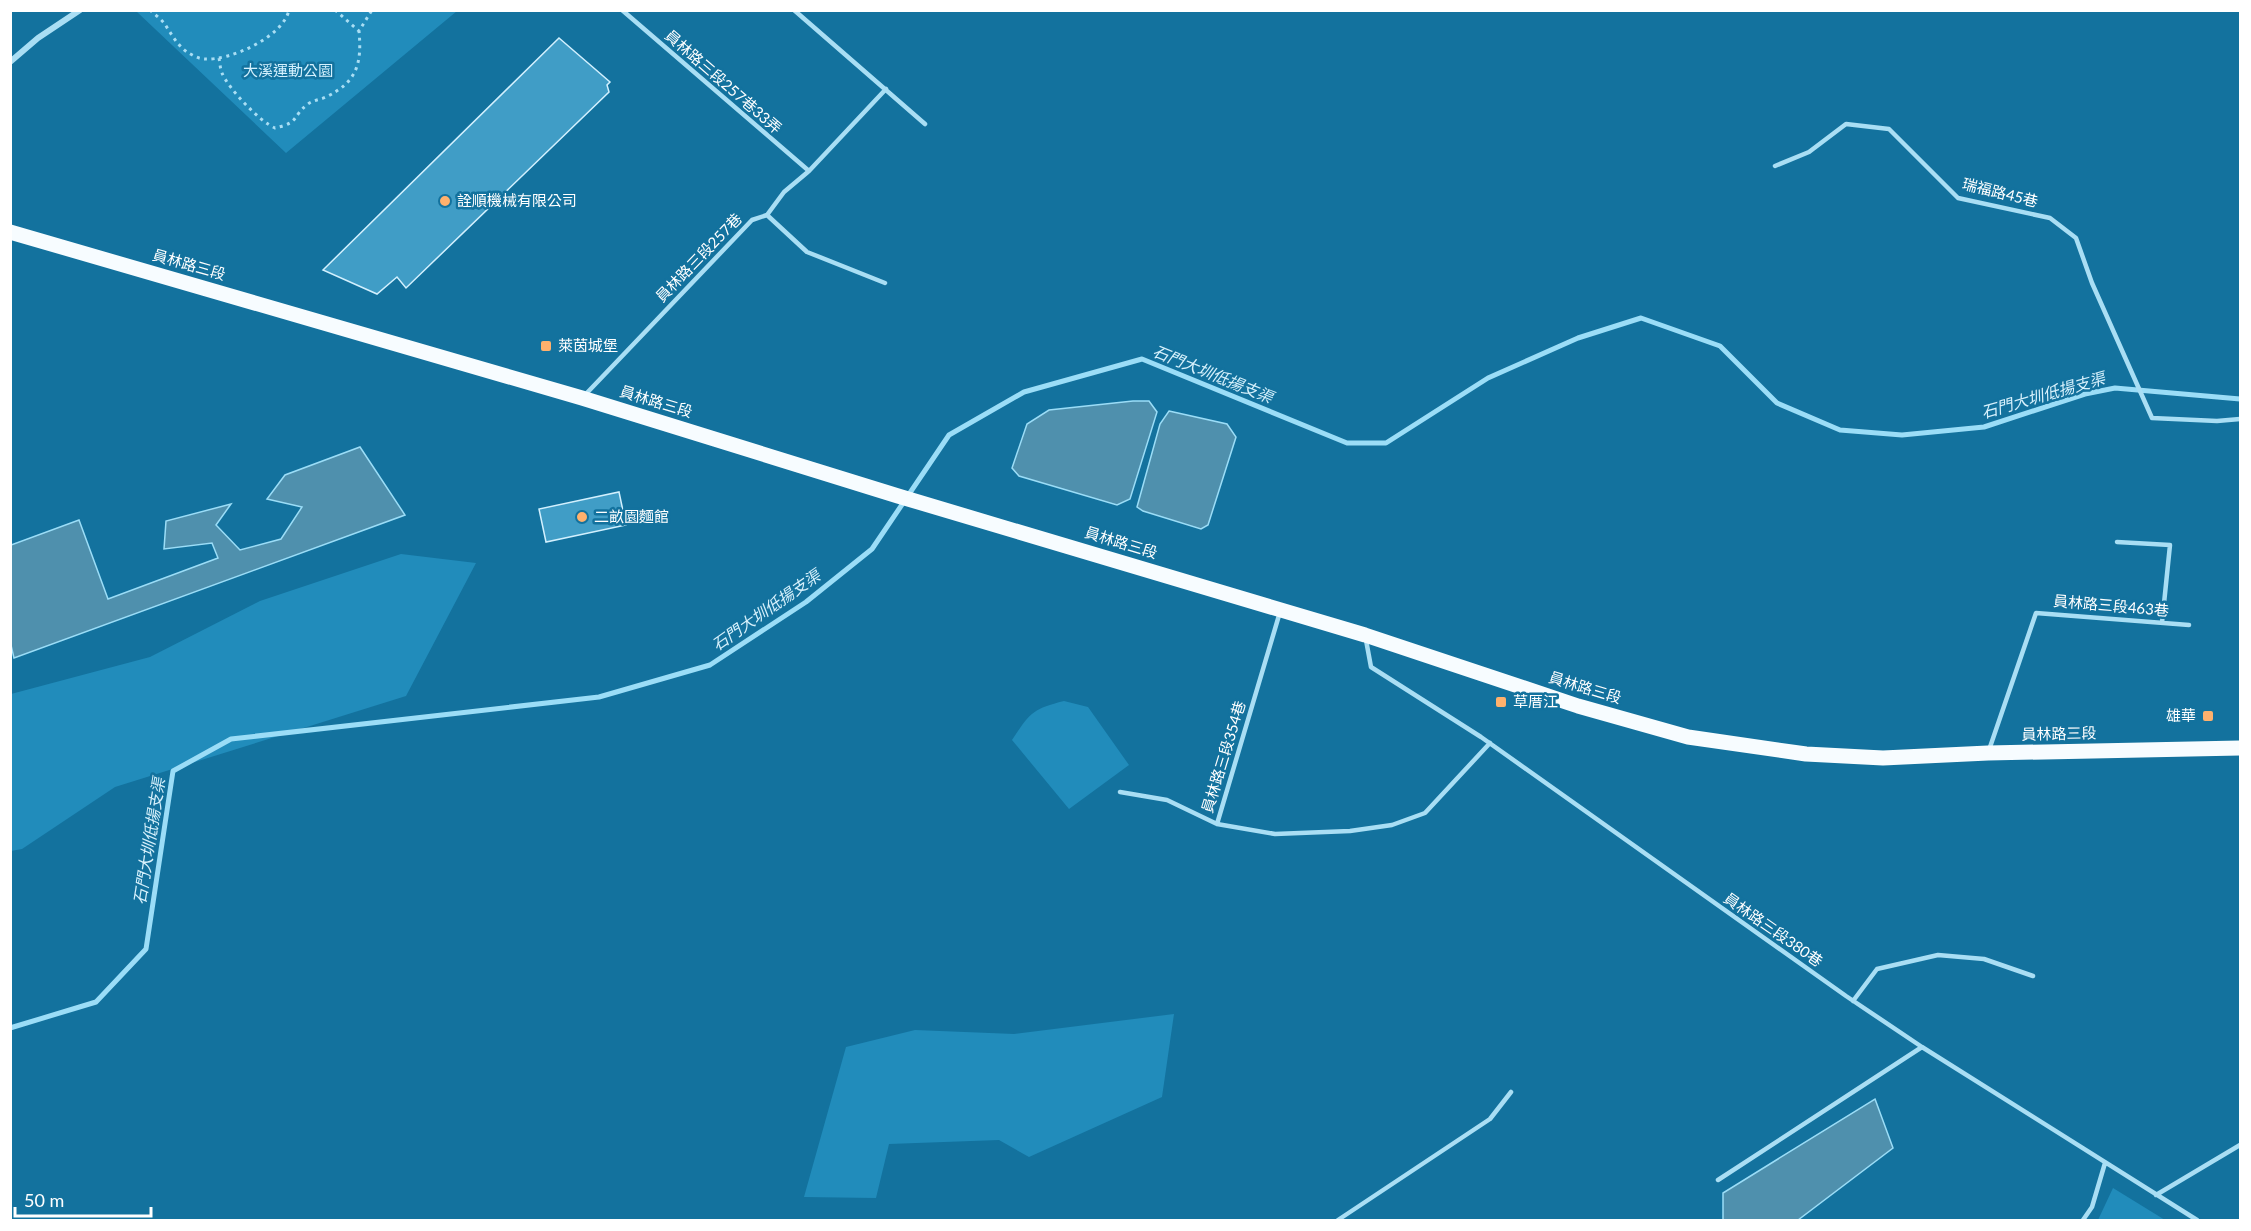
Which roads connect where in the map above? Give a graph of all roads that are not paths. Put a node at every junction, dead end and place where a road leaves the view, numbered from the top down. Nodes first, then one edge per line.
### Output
1 (80, 10) edge
2 (622, 10) edge
3 (794, 10) edge
4 (10, 51) edge
5 (13, 60) edge
6 (886, 88) junction
7 (925, 124) dead end
8 (1775, 166) dead end
9 (809, 171) junction
10 (767, 215) junction
11 (10, 232) edge
12 (885, 283) dead end
13 (582, 398) junction
14 (2241, 419) edge
15 (2117, 542) dead end
16 (1281, 609) junction
17 (2162, 623) junction
18 (2188, 625) dead end
19 (1365, 634) junction
20 (1490, 743) junction
21 (2241, 748) edge
22 (1988, 753) junction
23 (1120, 792) dead end
24 (1216, 825) junction
25 (2033, 976) dead end
26 (1852, 1001) junction
27 (1922, 1047) junction
28 (1511, 1092) dead end
29 (2241, 1145) edge
30 (2105, 1163) junction
31 (1718, 1180) dead end
32 (2156, 1195) junction
33 (1338, 1221) edge
34 (2083, 1221) edge
35 (2197, 1221) edge

1 - 5 street
2 - 9 lane, 員林路三段257巷33弄
3 - 6 lane
4 - 5 lane
6 - 7 lane
6 - 9 lane, 員林路三段257巷
8 - 14 lane, 瑞福路45巷
9 - 10 lane, 員林路三段257巷
10 - 12 lane
10 - 13 lane, 員林路三段257巷
11 - 13 main road, 員林路三段
13 - 16 main road, 員林路三段
15 - 17 lane
16 - 19 main road, 員林路三段
16 - 24 lane, 員林路三段354巷
17 - 18 lane, 員林路三段463巷
17 - 22 lane, 員林路三段463巷
19 - 20 lane, 員林路三段380巷
19 - 22 main road, 員林路三段
20 - 24 lane, 員林路三段354巷
20 - 26 lane, 員林路三段380巷
21 - 22 main road, 員林路三段
23 - 24 lane
25 - 26 lane
26 - 27 lane, 員林路三段380巷
27 - 30 lane, 員林路三段380巷
27 - 31 lane
28 - 33 lane
29 - 32 lane
30 - 32 lane, 員林路三段380巷
30 - 34 lane
32 - 35 lane, 員林路三段380巷

